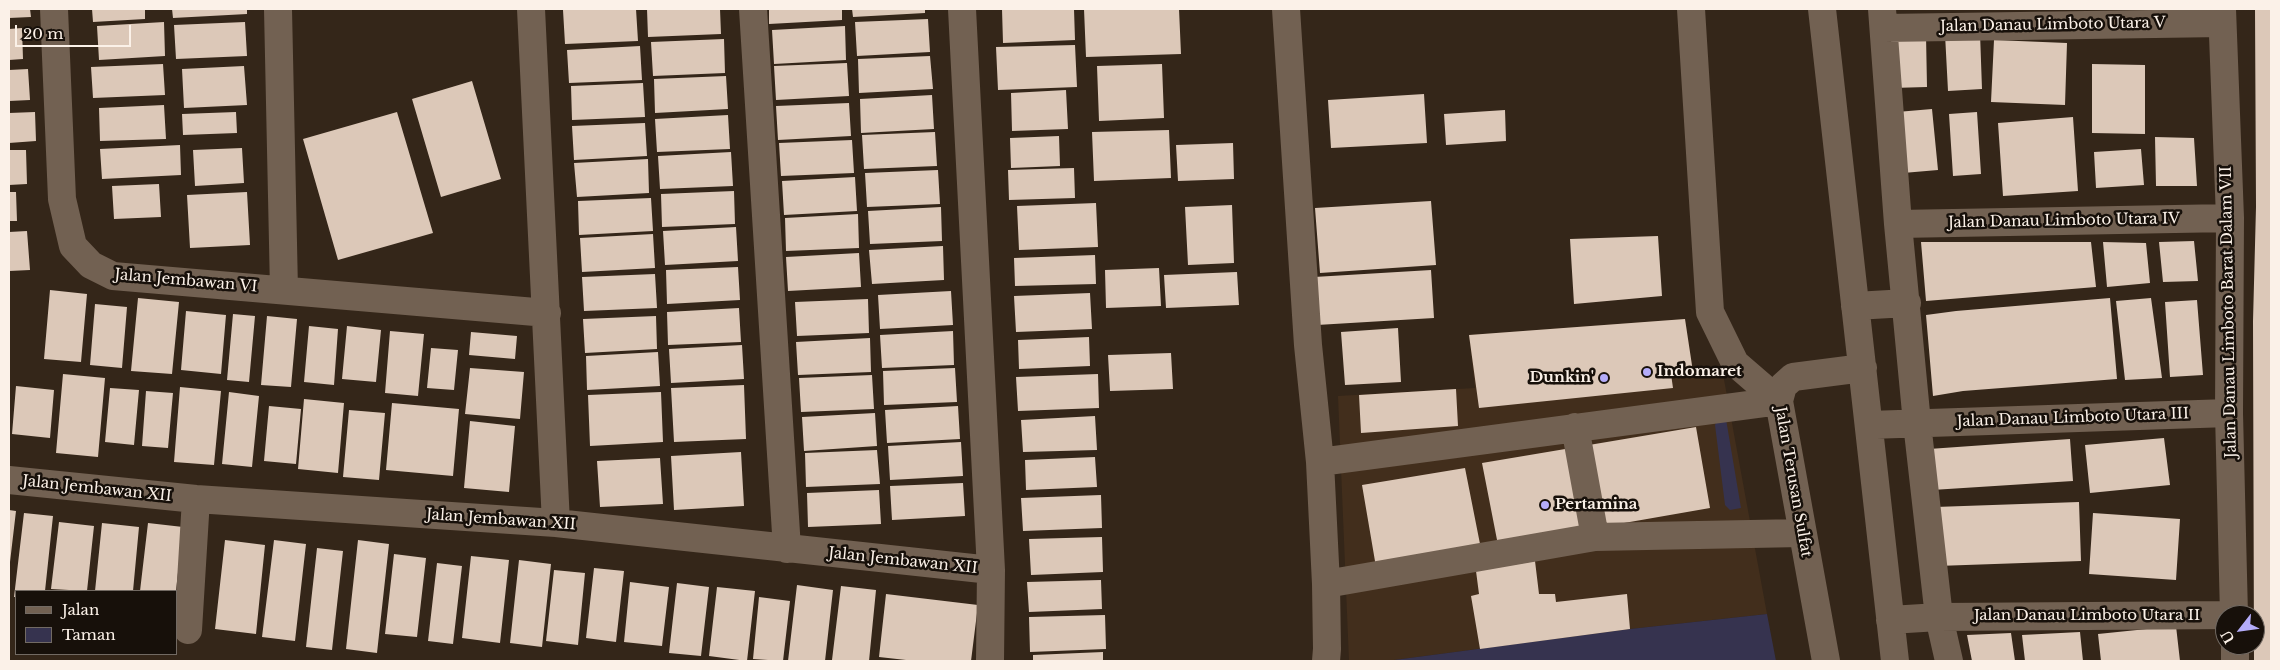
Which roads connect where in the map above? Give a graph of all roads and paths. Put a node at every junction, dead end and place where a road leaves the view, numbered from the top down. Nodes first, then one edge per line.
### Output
1 (54, 9) edge
2 (278, 9) edge
3 (531, 9) edge
4 (753, 9) edge
5 (962, 9) edge
6 (1286, 9) edge
7 (1691, 9) edge
8 (1822, 9) edge
9 (2222, 16) edge
10 (1883, 18) edge
11 (2230, 218) junction
12 (1898, 224) junction
13 (284, 290) junction
14 (1907, 302) junction
15 (1855, 306) junction
16 (547, 313) junction
17 (1863, 368) junction
18 (1779, 401) junction
19 (2229, 413) junction
20 (1917, 423) junction
21 (1869, 425) junction
22 (1575, 427) junction
23 (1320, 462) junction
24 (9, 480) edge
25 (196, 499) junction
26 (556, 523) junction
27 (1802, 533) junction
28 (1595, 537) junction
29 (788, 549) junction
30 (992, 570) junction
31 (1326, 584) junction
32 (2234, 605) edge
33 (2215, 615) edge
34 (1939, 617) junction
35 (1890, 620) junction
36 (188, 630) dead end
37 (990, 661) edge
38 (1326, 661) edge
39 (1826, 661) edge
40 (1895, 661) edge
41 (1949, 661) edge

1 - 13 street, Jalan Jembawan VI
2 - 13 street
3 - 16 street
4 - 29 street
5 - 30 street
6 - 23 street
7 - 18 street
8 - 15 street
9 - 10 street, Jalan Danau Limboto Utara V
9 - 11 street, Jalan Danau Limboto Barat Dalam VII
10 - 12 street
11 - 12 street, Jalan Danau Limboto Utara IV
11 - 19 street, Jalan Danau Limboto Barat Dalam VII
12 - 14 street
13 - 16 street, Jalan Jembawan VI
14 - 15 street
14 - 20 street
15 - 17 street
16 - 26 street
17 - 18 street, Jalan Terusan Sulfat
17 - 21 street
18 - 22 street
18 - 27 street, Jalan Terusan Sulfat
19 - 20 street, Jalan Danau Limboto Utara III
19 - 32 street, Jalan Danau Limboto Barat Dalam VII
20 - 21 street, Jalan Danau Limboto Utara III
20 - 34 street
21 - 35 street
22 - 23 street
22 - 28 street
23 - 31 street
24 - 25 street, Jalan Jembawan XII
25 - 26 street, Jalan Jembawan XII
25 - 36 street
26 - 29 street, Jalan Jembawan XII
27 - 28 street
27 - 39 street, Jalan Terusan Sulfat
28 - 31 street
29 - 30 street, Jalan Jembawan XII
30 - 37 street
31 - 38 street
33 - 34 street, Jalan Danau Limboto Utara II
34 - 35 street, Jalan Danau Limboto Utara II
34 - 41 street
35 - 40 street

